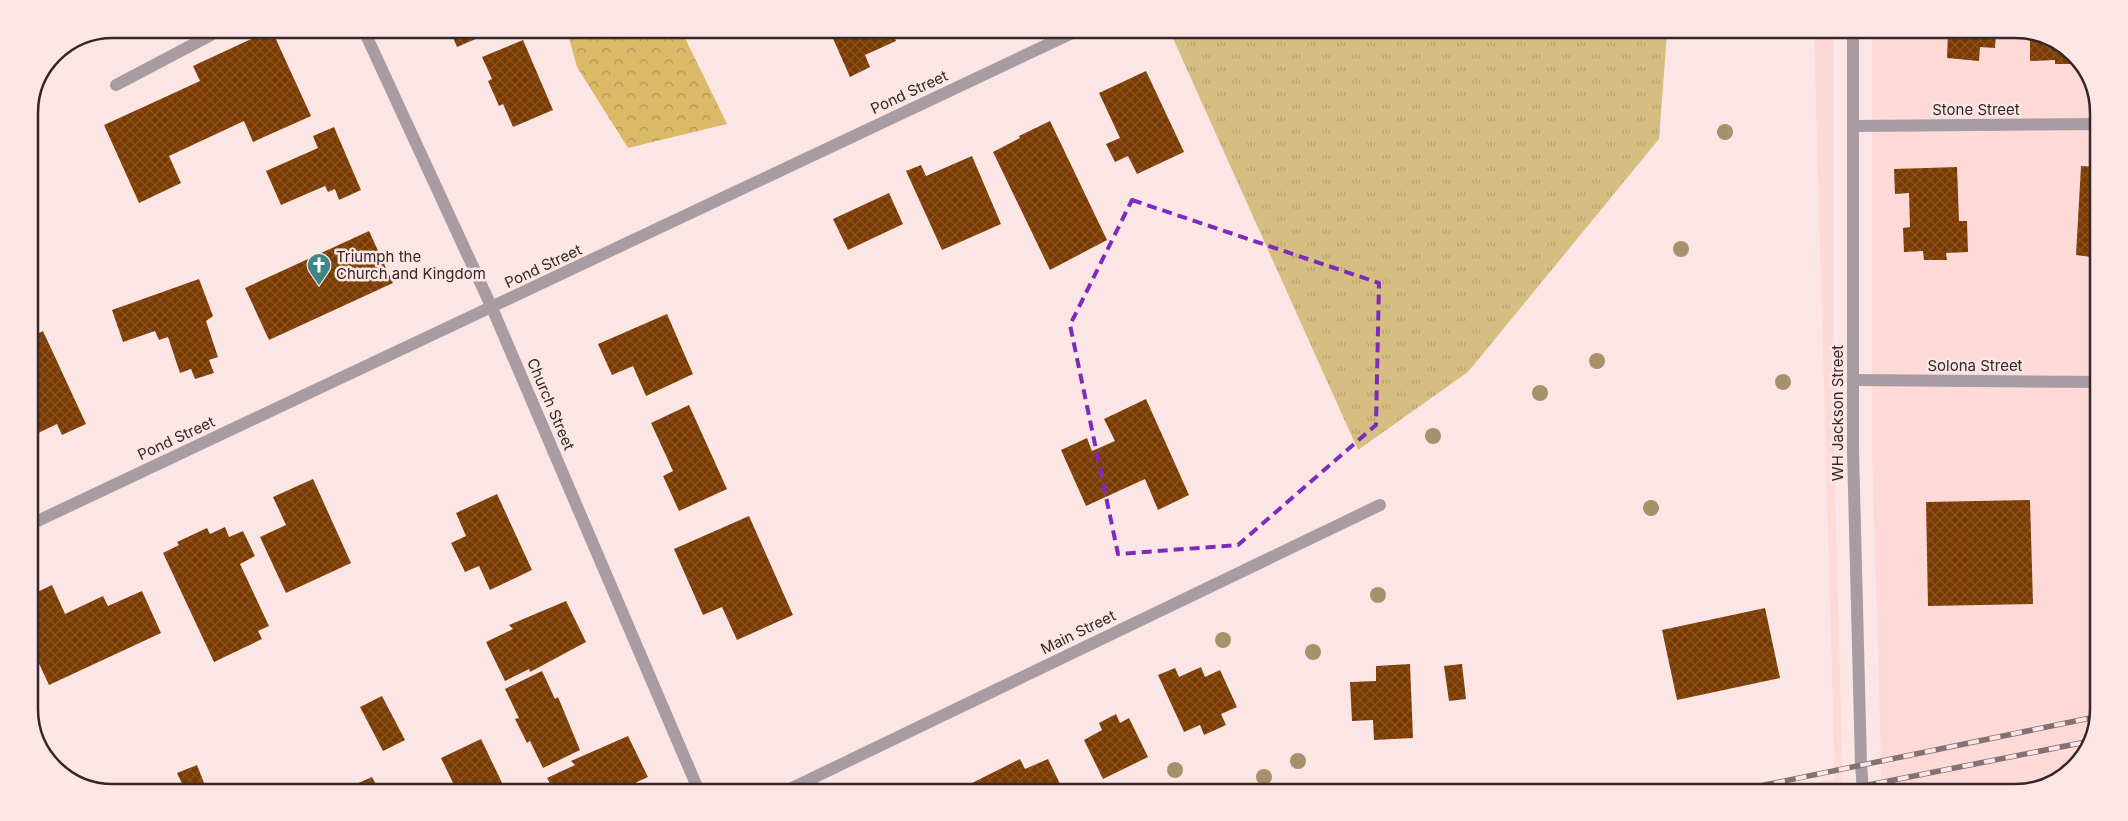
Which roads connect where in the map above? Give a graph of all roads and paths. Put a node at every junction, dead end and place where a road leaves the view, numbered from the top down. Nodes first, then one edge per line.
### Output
1 (205, 38) edge
2 (367, 38) edge
3 (1062, 38) edge
4 (1853, 38) edge
5 (116, 85) dead end
6 (2090, 124) edge
7 (1853, 126) junction
8 (492, 308) junction
9 (1853, 380) junction
10 (2090, 382) edge
11 (1380, 505) dead end
12 (38, 521) edge
13 (696, 784) edge
14 (800, 784) edge
15 (1863, 784) edge

1 - 5 street
2 - 8 street, Church Street
3 - 8 street, Pond Street
4 - 7 street, WH Jackson Street
6 - 7 street, Stone Street
7 - 9 street, WH Jackson Street
8 - 12 street, Pond Street
8 - 13 street, Church Street
9 - 10 street, Solona Street
9 - 15 street, WH Jackson Street
11 - 14 street, Main Street

